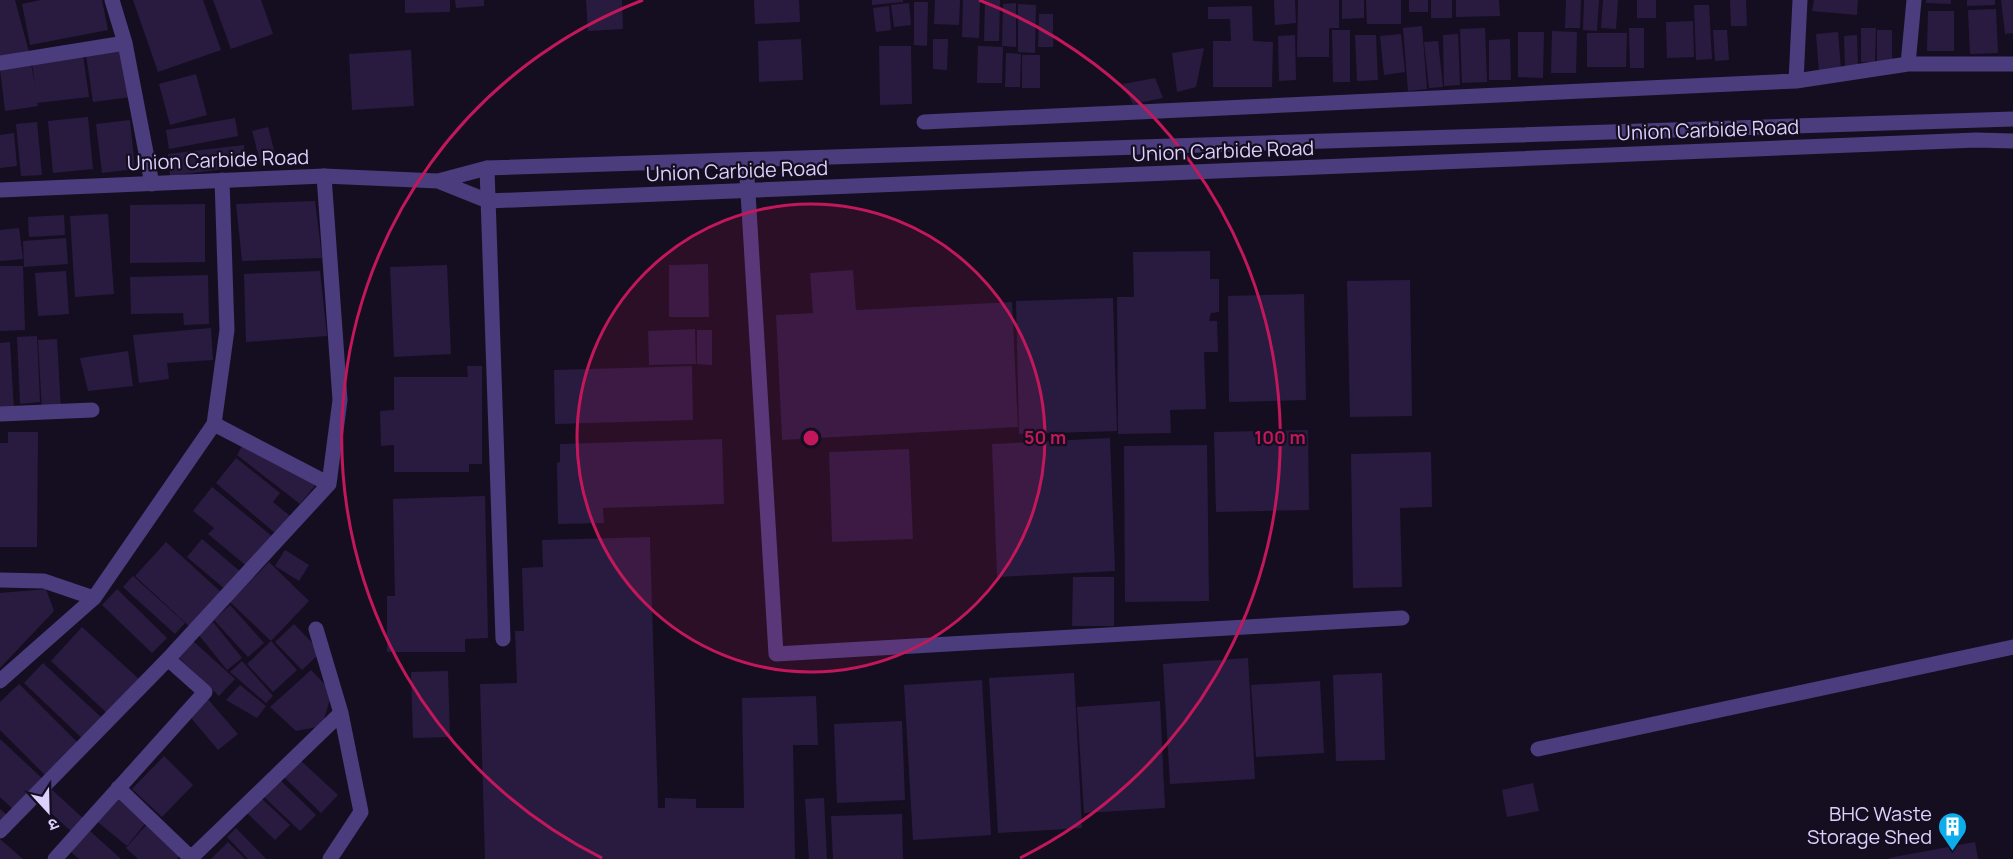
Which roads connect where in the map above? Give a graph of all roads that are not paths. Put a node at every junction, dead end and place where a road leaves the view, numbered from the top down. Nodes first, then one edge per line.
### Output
1 (112, 0) edge
2 (1800, 0) edge
3 (1914, 0) edge
4 (125, 43) junction
5 (0, 63) edge
6 (1908, 64) junction
7 (2013, 64) edge
8 (1796, 81) junction
9 (2013, 119) edge
10 (924, 122) dead end
11 (2013, 141) edge
12 (746, 160) junction
13 (487, 168) junction
14 (324, 176) junction
15 (222, 180) junction
16 (438, 181) junction
17 (152, 184) junction
18 (0, 190) edge
19 (748, 192) junction
20 (488, 201) junction
21 (92, 410) dead end
22 (0, 414) edge
23 (214, 424) junction
24 (329, 484) junction
25 (0, 580) edge
26 (94, 598) junction
27 (1402, 618) dead end
28 (316, 629) dead end
29 (503, 639) dead end
30 (2013, 647) edge
31 (168, 659) junction
32 (0, 681) edge
33 (340, 713) junction
34 (1538, 749) dead end
35 (118, 788) junction
36 (0, 831) edge
37 (55, 859) edge
38 (191, 859) edge
39 (330, 859) edge

1 - 4 street
2 - 8 street
3 - 6 street
4 - 5 street
4 - 17 street
6 - 7 street
6 - 8 street
8 - 10 street
9 - 12 street, Union Carbide Road
11 - 19 street, Union Carbide Road
12 - 13 street, Union Carbide Road
12 - 19 street
13 - 16 street, Union Carbide Road
13 - 20 street
14 - 15 street, Union Carbide Road
14 - 16 street, Union Carbide Road
14 - 24 street
15 - 17 street, Union Carbide Road
15 - 23 street
16 - 20 street, Union Carbide Road
17 - 18 street, Union Carbide Road
19 - 20 street, Union Carbide Road
19 - 27 street
20 - 29 street
21 - 22 street
23 - 24 street
23 - 26 street
24 - 31 street
25 - 26 street
26 - 32 street
28 - 33 street
30 - 34 street
31 - 35 street
31 - 36 street
33 - 38 street
33 - 39 street
35 - 37 street
35 - 38 street

